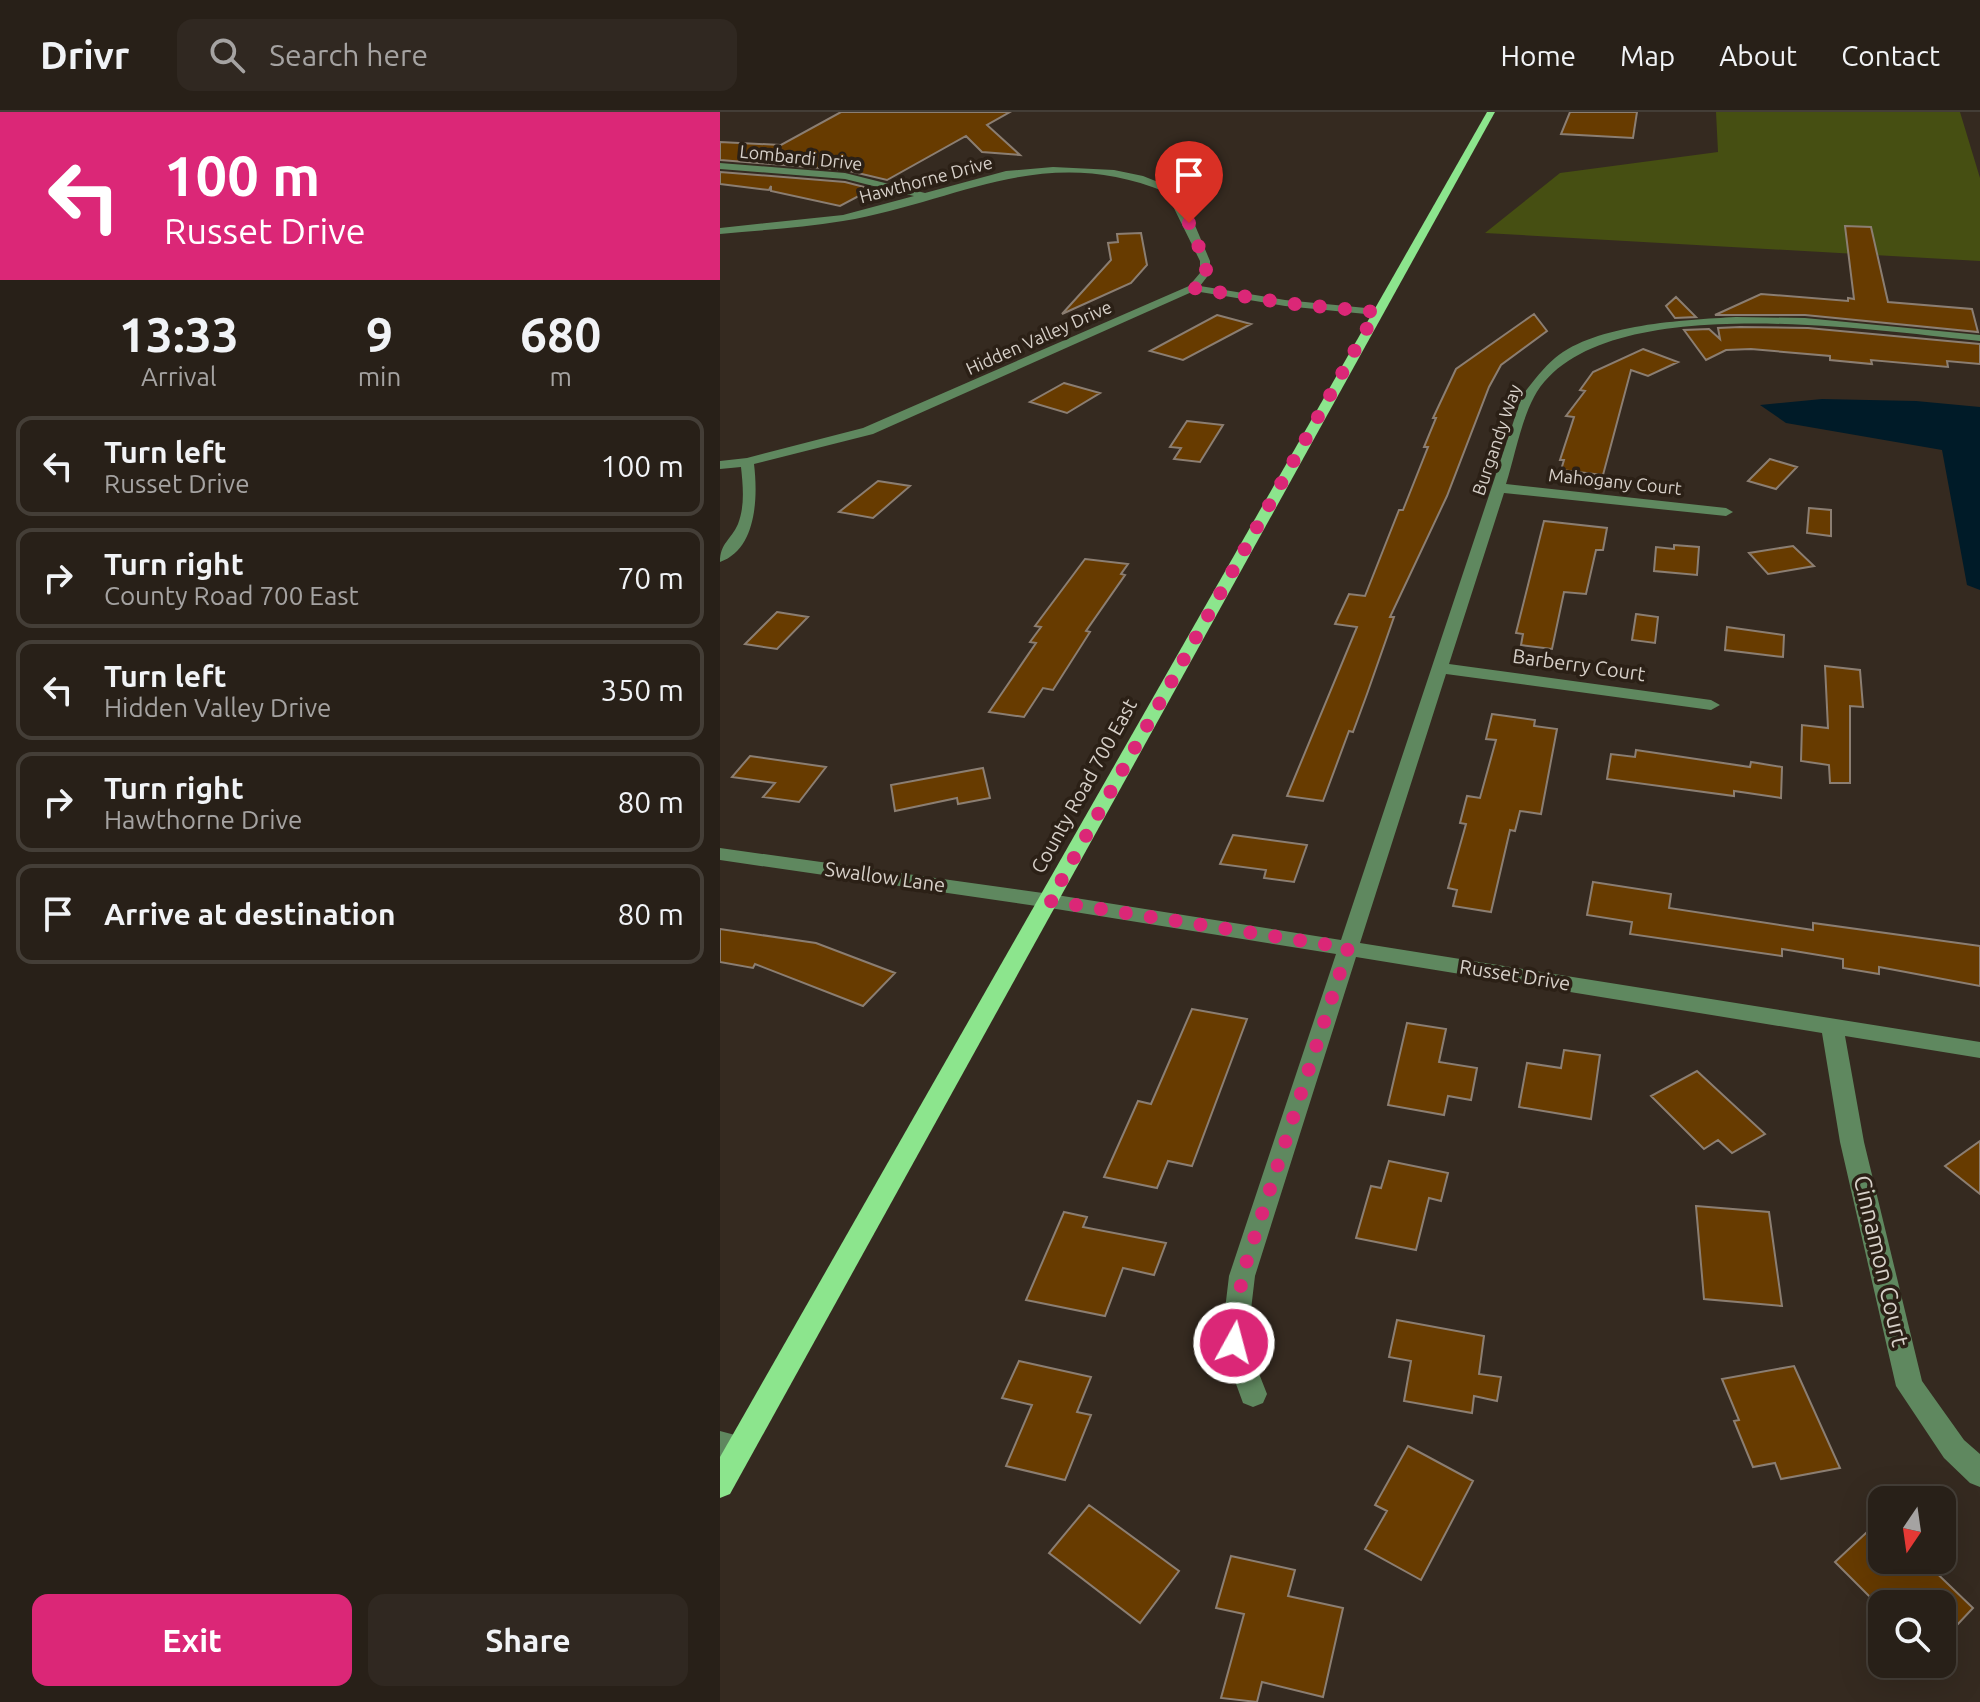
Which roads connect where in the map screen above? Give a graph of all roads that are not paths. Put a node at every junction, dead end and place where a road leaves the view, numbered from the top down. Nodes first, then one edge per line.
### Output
1 (1491, 112) edge
2 (720, 166) edge
3 (925, 196) junction
4 (720, 231) edge
5 (1193, 288) junction
6 (1376, 312) junction
7 (1980, 338) edge
8 (747, 462) junction
9 (720, 465) edge
10 (1500, 488) junction
11 (1726, 512) dead end
12 (720, 558) edge
13 (1442, 668) junction
14 (1711, 705) dead end
15 (720, 854) edge
16 (1050, 901) junction
17 (1348, 948) junction
18 (1832, 1026) junction
19 (1980, 1050) edge
20 (1253, 1394) dead end
21 (730, 1446) edge
22 (1980, 1473) edge
23 (720, 1484) edge

1 - 6 main road, County Road 700 East
2 - 3 street, Lombardi Drive
3 - 4 street, Hawthorne Drive
3 - 5 street, Hawthorne Drive
5 - 6 street
5 - 8 street, Hidden Valley Drive
6 - 16 main road, County Road 700 East
7 - 10 street, Burgandy Way
8 - 9 street, Hidden Valley Drive
8 - 12 street
10 - 11 street, Mahogany Court
10 - 13 street, Burgandy Way
13 - 14 street, Barberry Court
13 - 17 street, Burgandy Way
15 - 16 street, Swallow Lane
16 - 17 street, Russet Drive
16 - 21 main road, County Road 700 East
17 - 18 street, Russet Drive
17 - 20 street, Burgandy Way
18 - 19 street, Russet Drive
18 - 22 street, Cinnamon Court
21 - 23 main road, County Road 700 East

